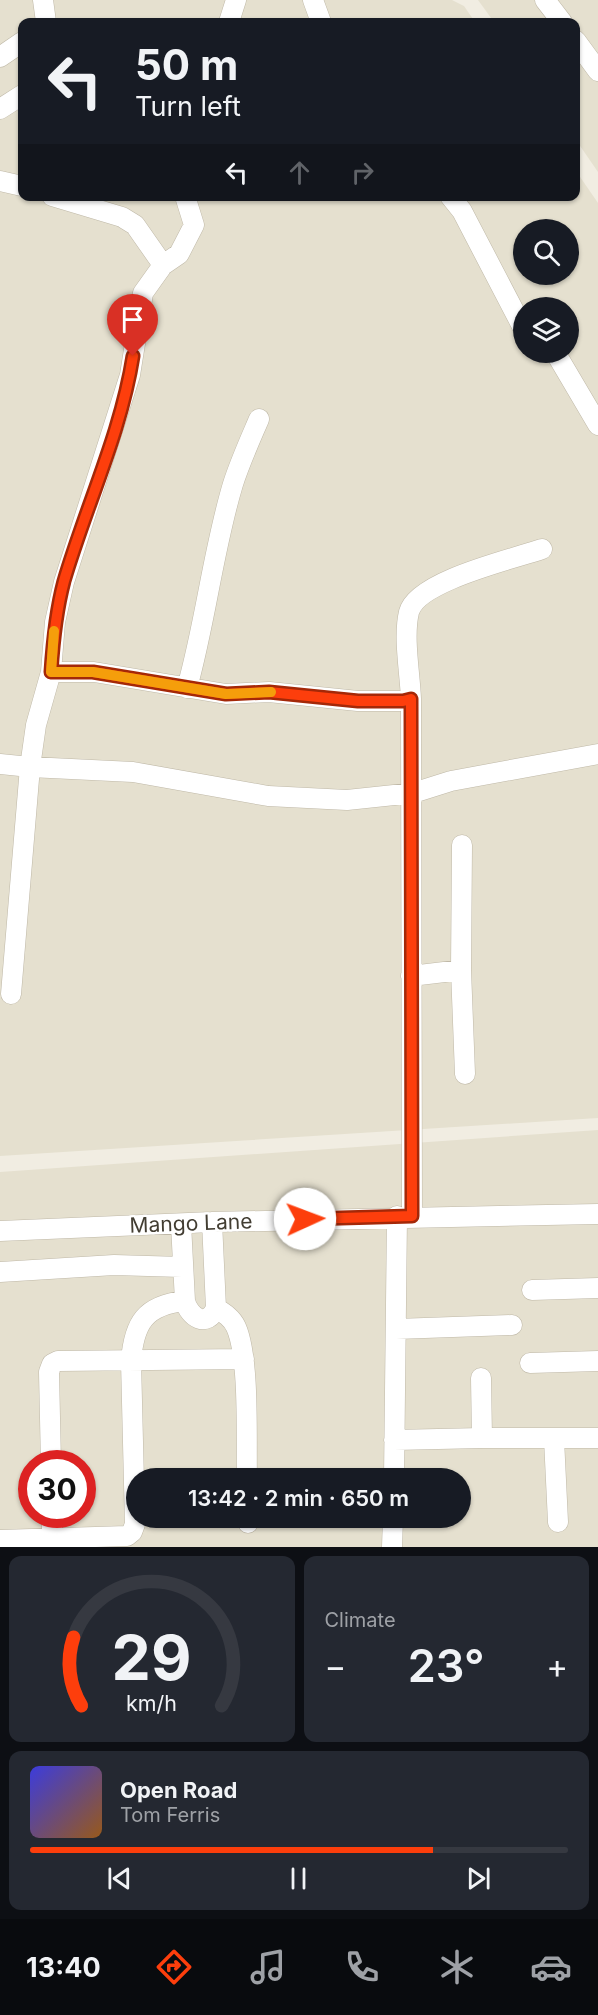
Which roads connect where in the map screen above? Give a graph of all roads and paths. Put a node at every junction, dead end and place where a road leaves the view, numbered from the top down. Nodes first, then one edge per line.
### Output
1 (43, 0) edge
2 (236, 0) edge
3 (313, 0) edge
4 (545, 0) edge
5 (45, 18) edge
6 (230, 18) edge
7 (320, 18) edge
8 (559, 18) edge
9 (18, 45) edge
10 (580, 46) edge
11 (0, 57) edge
12 (598, 71) edge
13 (18, 98) edge
14 (0, 109) edge
15 (0, 181) edge
16 (18, 185) edge
17 (69, 201) edge
18 (187, 201) edge
19 (454, 201) edge
20 (164, 265) junction
21 (513, 309) edge
22 (561, 363) edge
23 (259, 419) dead end
24 (598, 425) edge
25 (542, 549) dead end
26 (51, 672) junction
27 (187, 688) junction
28 (411, 699) junction
29 (598, 754) edge
30 (0, 764) edge
31 (30, 767) junction
32 (413, 793) junction
33 (462, 845) dead end
34 (461, 970) junction
35 (411, 976) junction
36 (11, 994) dead end
37 (465, 1074) dead end
38 (598, 1214) edge
39 (405, 1216) junction
40 (212, 1222) junction
41 (181, 1224) junction
42 (0, 1231) edge
43 (0, 1272) edge
44 (215, 1283) junction
45 (184, 1284) junction
46 (598, 1288) edge
47 (532, 1290) dead end
48 (216, 1308) junction
49 (512, 1325) dead end
50 (396, 1329) junction
51 (244, 1359) junction
52 (131, 1361) junction
53 (598, 1361) edge
54 (530, 1363) dead end
55 (481, 1378) dead end
56 (482, 1438) junction
57 (598, 1438) edge
58 (554, 1439) junction
59 (394, 1440) junction
60 (51, 1450) edge
61 (247, 1468) edge
62 (393, 1468) edge
63 (558, 1522) dead end
64 (393, 1528) edge
65 (0, 1540) edge
66 (133, 1540) edge
67 (52, 1542) edge
68 (392, 1547) edge

1 - 5 street
2 - 6 street
3 - 7 street
4 - 8 street
9 - 11 street
10 - 12 street
13 - 14 street
15 - 16 street
17 - 20 street
18 - 20 street
19 - 21 street
20 - 26 street
22 - 24 street
23 - 27 street
25 - 28 street
26 - 27 street
26 - 31 street
27 - 28 street
28 - 32 street
29 - 32 street
30 - 31 street
31 - 32 street
31 - 36 street
32 - 35 street
33 - 34 street
34 - 35 street
34 - 37 street
35 - 39 street
38 - 39 street, Mango Lane
39 - 40 street, Mango Lane
39 - 50 street
40 - 41 street, Mango Lane
40 - 44 street
41 - 42 street, Mango Lane
41 - 45 street
43 - 45 street
44 - 45 street
44 - 48 street
45 - 48 street
45 - 52 street
46 - 47 street
48 - 51 street
49 - 50 street
50 - 59 street
51 - 52 street
51 - 61 street
52 - 60 street
52 - 66 street
53 - 54 street
55 - 56 street
56 - 58 street
56 - 59 street
57 - 58 street
58 - 63 street
59 - 62 street
64 - 68 street
65 - 67 street
66 - 67 street

